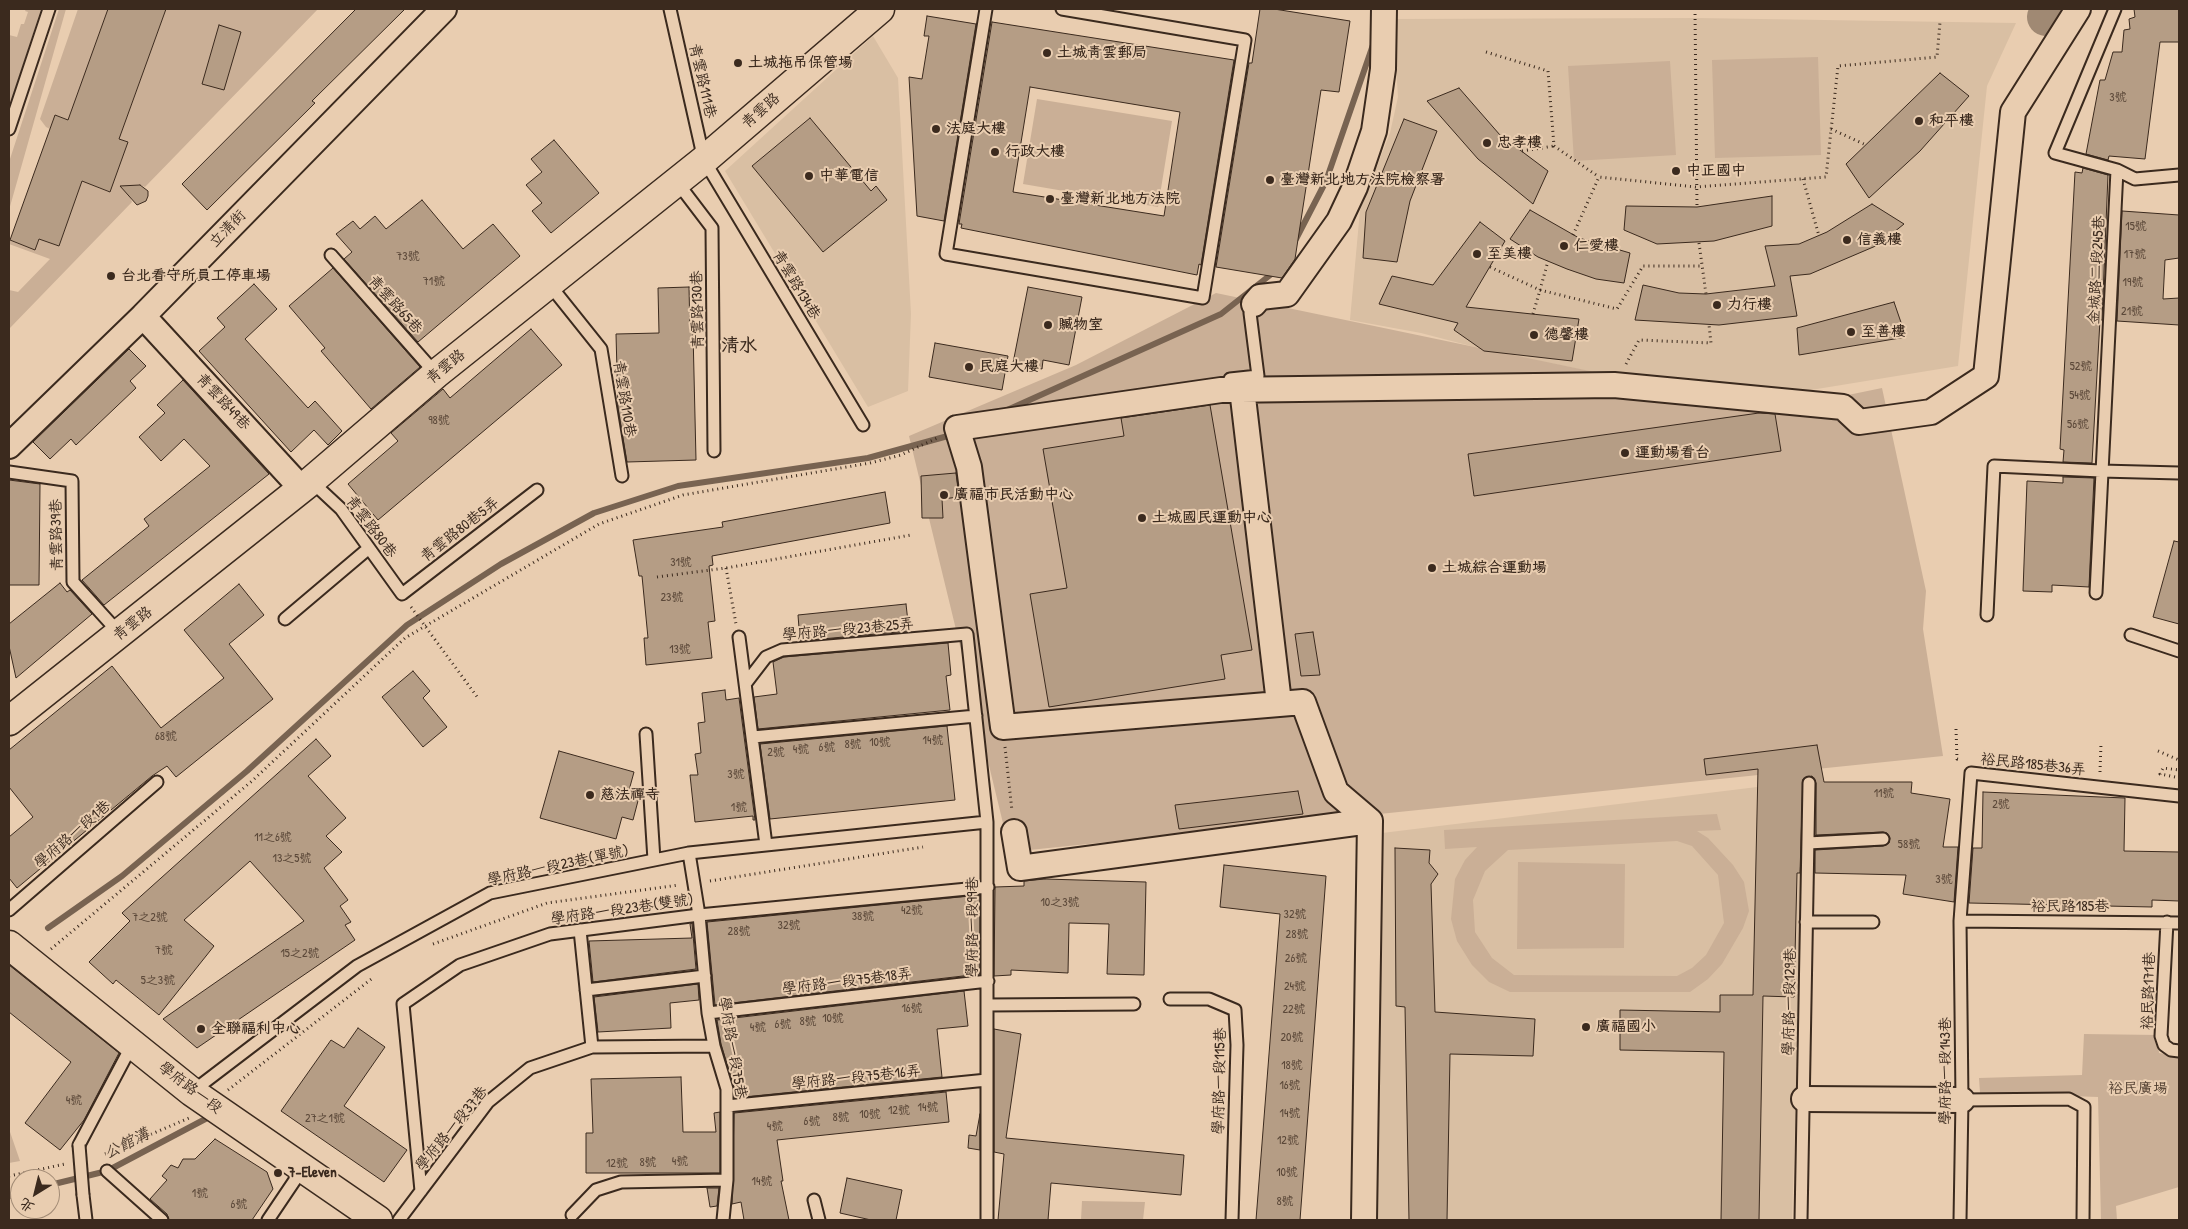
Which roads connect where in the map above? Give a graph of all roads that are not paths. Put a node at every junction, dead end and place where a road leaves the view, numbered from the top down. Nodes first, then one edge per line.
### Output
1 (48, 9) edge
2 (444, 9) edge
3 (670, 9) edge
4 (880, 9) edge
5 (986, 9) edge
6 (1062, 9) edge
7 (1384, 9) edge
8 (2078, 9) edge
9 (2115, 9) edge
10 (1104, 12) edge
11 (9, 129) edge
12 (704, 160) junction
13 (2117, 170) junction
14 (2179, 175) edge
15 (677, 182) junction
16 (331, 255) dead end
17 (550, 284) junction
18 (1254, 304) joint
19 (143, 316) junction
20 (436, 374) junction
21 (1195, 382) dead end
22 (1242, 390) junction
23 (863, 425) dead end
24 (9, 446) edge
25 (714, 451) dead end
26 (9, 472) edge
27 (2101, 472) junction
28 (2179, 473) edge
29 (622, 476) dead end
30 (307, 485) junction
31 (537, 490) dead end
32 (369, 548) junction
33 (2096, 593) dead end
34 (402, 594) joint
35 (1987, 615) dead end
36 (285, 619) dead end
37 (120, 634) junction
38 (967, 634) joint
39 (2132, 635) dead end
40 (739, 637) road end
41 (2179, 651) edge
42 (746, 683) junction
43 (1279, 703) junction
44 (976, 716) junction
45 (9, 720) edge
46 (646, 734) dead end
47 (753, 737) junction
48 (157, 782) dead end
49 (1809, 783) dead end
50 (2179, 796) edge
51 (1370, 821) junction
52 (987, 822) junction
53 (1014, 832) dead end
54 (1883, 839) dead end
55 (1808, 843) junction
56 (766, 845) junction
57 (689, 852) junction
58 (654, 860) junction
59 (988, 887) junction
60 (9, 910) edge
61 (699, 915) junction
62 (1960, 921) junction
63 (1806, 922) junction
64 (1873, 922) dead end
65 (2167, 922) junction
66 (2179, 923) edge
67 (580, 930) junction
68 (9, 945) edge
69 (705, 976) junction
70 (988, 980) junction
71 (586, 990) junction
72 (1170, 999) dead end
73 (1134, 1004) dead end
74 (988, 1005) junction
75 (708, 1013) junction
76 (132, 1044) junction
77 (714, 1046) junction
78 (592, 1047) junction
79 (2179, 1051) edge
80 (988, 1080) junction
81 (192, 1092) junction
82 (1804, 1099) junction
83 (1962, 1100) junction
84 (727, 1106) junction
85 (303, 1168) junction
86 (107, 1171) dead end
87 (727, 1180) junction
88 (421, 1191) junction
89 (814, 1200) dead end
90 (572, 1215) dead end
91 (86, 1220) edge
92 (162, 1220) edge
93 (268, 1220) edge
94 (378, 1220) edge
95 (399, 1220) edge
96 (723, 1220) edge
97 (820, 1220) edge
98 (987, 1220) edge
99 (1232, 1220) edge
100 (1364, 1220) edge
101 (1802, 1220) edge
102 (1960, 1220) edge
103 (2083, 1220) edge

1 - 11 lane
2 - 19 street, 立清街
3 - 12 lane, 青雲路111巷
4 - 12 street, 青雲路
5 - 10 lane
6 - 10 lane
7 - 18 street
8 - 22 street
9 - 13 lane
12 - 15 street, 青雲路
12 - 23 lane, 青雲路134巷
13 - 14 lane
13 - 27 lane, 金城路二段245巷
15 - 17 street, 青雲路
15 - 25 lane, 青雲路130巷
16 - 20 lane, 青雲路65巷
17 - 20 street, 青雲路
17 - 29 lane, 青雲路110巷
18 - 21 lane
19 - 24 street, 立清街
19 - 30 street, 青雲路49巷
20 - 30 street, 青雲路
22 - 43 street
22 - 43 street
26 - 37 lane, 青雲路39巷
27 - 28 lane
27 - 33 lane, 金城路二段245巷
27 - 35 lane
30 - 32 lane, 青雲路80巷
30 - 37 street, 青雲路
31 - 34 lane, 青雲路80巷5弄
32 - 34 lane, 青雲路80巷
32 - 36 lane
37 - 45 street, 青雲路
38 - 42 lane, 學府路一段23巷25弄
38 - 44 lane, 學府路一段99巷
39 - 41 lane
40 - 42 lane
42 - 47 lane
43 - 51 street
44 - 47 lane
44 - 52 lane, 學府路一段99巷
46 - 58 lane
47 - 56 lane
48 - 60 lane, 學府路一段1巷
49 - 55 lane, 學府路一段129巷
50 - 62 lane, 裕民路185巷36弄
51 - 53 street
51 - 100 street
52 - 56 lane, 學府路一段23巷(單號)
52 - 59 lane, 學府路一段99巷
54 - 55 lane
55 - 63 lane, 學府路一段129巷
56 - 57 lane, 學府路一段23巷(單號)
57 - 58 lane, 學府路一段23巷(單號)
57 - 61 lane, 學府路一段75巷
58 - 81 lane, 學府路一段23巷(單號)
59 - 61 lane, 學府路一段23巷(雙號)
59 - 70 lane, 學府路一段99巷
61 - 67 lane, 學府路一段23巷(雙號)
61 - 69 lane, 學府路一段75巷
62 - 65 lane, 裕民路185巷
62 - 83 lane, 學府路一段143巷
63 - 64 lane
63 - 82 lane, 學府路一段129巷
65 - 66 lane, 裕民路185巷
65 - 79 lane, 裕民路171巷
67 - 71 lane
67 - 88 lane, 學府路一段23巷(雙號)
68 - 76 street, 學府路一段
69 - 71 lane
69 - 75 lane, 學府路一段75巷
70 - 74 lane, 學府路一段99巷
70 - 75 lane, 學府路一段75巷18弄
71 - 78 lane
72 - 99 lane, 學府路一段115巷
73 - 74 lane
74 - 80 lane, 學府路一段99巷
75 - 77 lane, 學府路一段75巷
76 - 81 street, 學府路一段
76 - 91 lane, bridge
77 - 78 lane, 學府路一段37巷
77 - 84 lane, 學府路一段75巷
78 - 88 lane, 學府路一段37巷
80 - 84 lane, 學府路一段75巷16弄
80 - 98 lane, 學府路一段99巷
81 - 85 street, 學府路一段
82 - 83 street
82 - 101 lane, 學府路一段129巷
83 - 102 lane, 學府路一段143巷
83 - 103 lane
84 - 87 lane, 學府路一段75巷
85 - 93 lane
85 - 94 street, 學府路一段
86 - 92 lane
87 - 90 lane
87 - 96 lane, 學府路一段75巷
88 - 95 lane, 學府路一段37巷
89 - 97 lane

